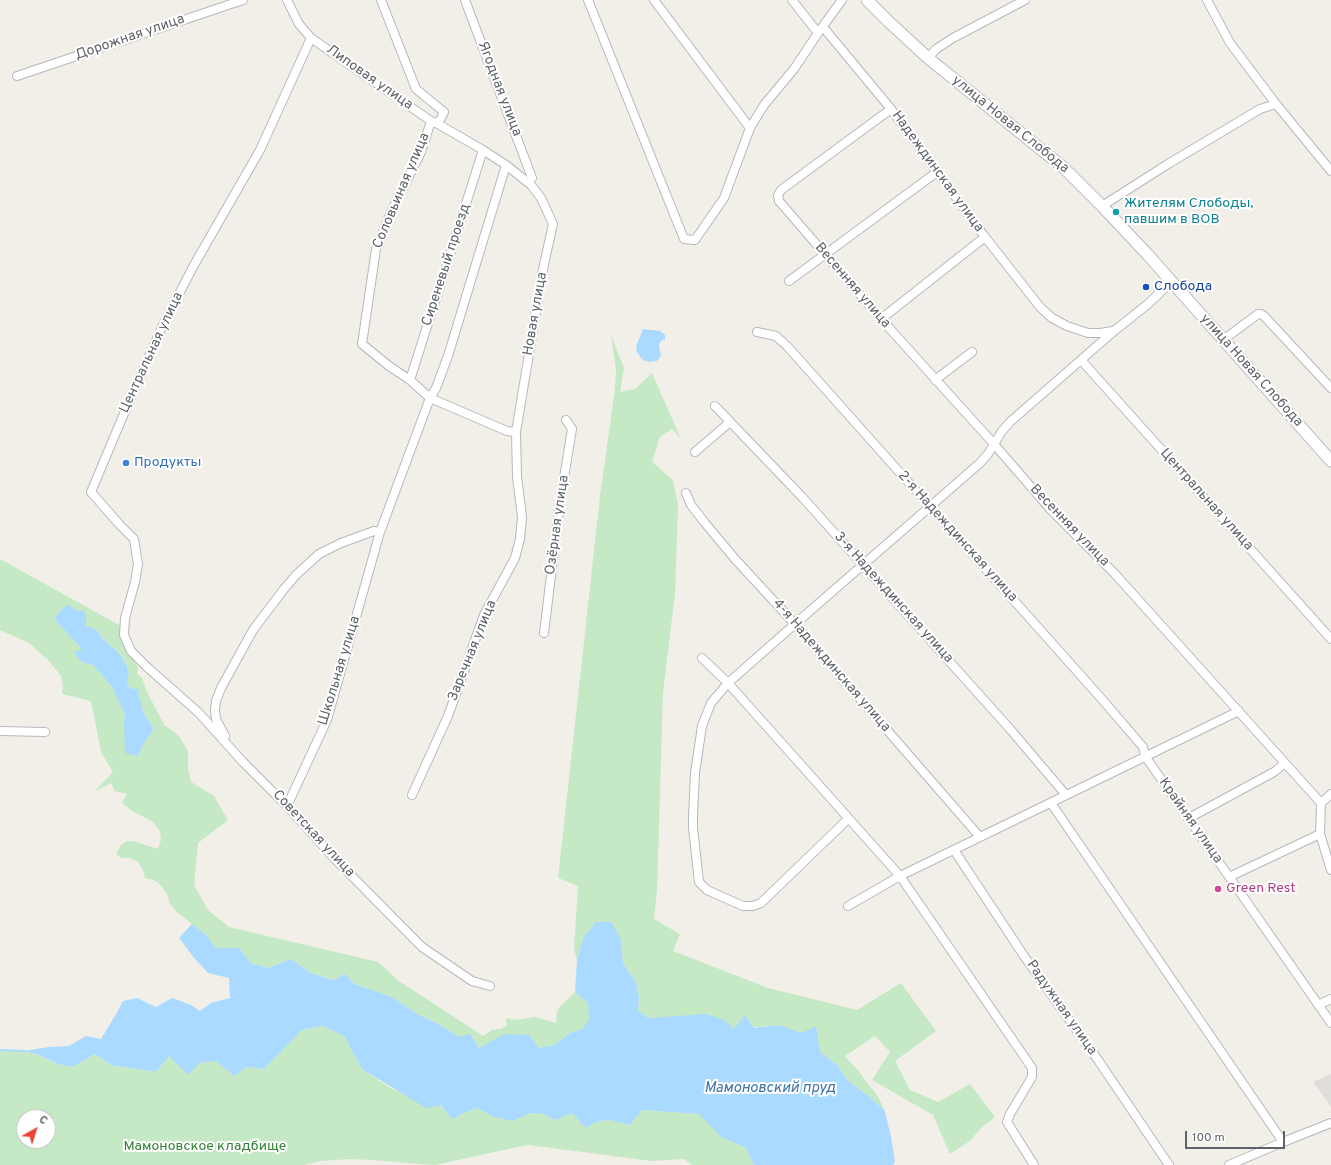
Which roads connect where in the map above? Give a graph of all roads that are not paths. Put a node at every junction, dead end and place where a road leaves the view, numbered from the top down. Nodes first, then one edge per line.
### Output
1 (243, 0) edge
2 (287, 0) edge
3 (381, 0) edge
4 (465, 0) edge
5 (588, 0) edge
6 (654, 0) edge
7 (792, 0) edge
8 (842, 0) edge
9 (867, 0) edge
10 (1025, 0) edge
11 (1207, 0) edge
12 (820, 30) junction
13 (312, 38) junction
14 (928, 58) junction
15 (17, 76) dead end
16 (1276, 104) junction
17 (891, 109) junction
18 (435, 123) junction
19 (750, 128) junction
20 (483, 150) junction
21 (506, 165) junction
22 (1331, 171) edge
23 (937, 172) junction
24 (532, 178) dead end
25 (541, 198) joint
26 (1102, 206) junction
27 (985, 237) junction
28 (824, 254) junction
29 (789, 281) dead end
30 (1171, 282) junction
31 (881, 319) junction
32 (1114, 331) junction
33 (757, 332) dead end
34 (1223, 340) junction
35 (972, 352) dead end
36 (1081, 360) junction
37 (410, 380) junction
38 (935, 380) junction
39 (1331, 388) edge
40 (430, 398) junction
41 (715, 406) dead end
42 (566, 420) dead end
43 (730, 422) junction
44 (516, 432) junction
45 (994, 444) junction
46 (694, 452) dead end
47 (1331, 461) edge
48 (686, 493) dead end
49 (930, 506) junction
50 (380, 532) junction
51 (863, 565) junction
52 (795, 624) junction
53 (544, 633) dead end
54 (1331, 639) edge
55 (702, 658) dead end
56 (147, 667) joint
57 (728, 683) junction
58 (1239, 711) junction
59 (0, 731) edge
60 (45, 732) dead end
61 (1145, 756) junction
62 (242, 761) junction
63 (1285, 763) junction
64 (1331, 794) edge
65 (412, 795) dead end
66 (1066, 795) junction
67 (1051, 803) junction
68 (1321, 803) junction
69 (287, 806) junction
70 (1189, 818) junction
71 (848, 819) junction
72 (1320, 834) junction
73 (980, 836) junction
74 (954, 850) junction
75 (1331, 870) edge
76 (900, 876) junction
77 (1229, 877) junction
78 (848, 906) dead end
79 (490, 986) dead end
80 (1331, 999) edge
81 (1318, 1005) junction
82 (1331, 1023) edge
83 (1331, 1123) edge
84 (1282, 1142) junction
85 (1034, 1165) edge
86 (1169, 1165) edge
87 (1229, 1165) edge

1 - 15 street, Дорожная улица
2 - 13 street, Липовая улица
3 - 18 street
4 - 24 street, Ягодная улица
5 - 19 street
6 - 19 street
7 - 12 street
8 - 12 street
9 - 14 street, улица Новая Слобода
10 - 14 street
11 - 16 street
12 - 17 street, Надеждинская улица
12 - 19 street
13 - 18 street, Липовая улица
13 - 56 street, Центральная улица
14 - 26 street, улица Новая Слобода
16 - 22 street
16 - 26 street
17 - 23 street, Надеждинская улица
17 - 28 street, Весенняя улица
18 - 20 street, Липовая улица
18 - 37 street, Соловьиная улица
20 - 21 street, Липовая улица
20 - 37 street, Сиреневый проезд
21 - 25 street, Липовая улица
21 - 40 street, Школьная улица
23 - 27 street, Надеждинская улица
23 - 28 street
25 - 44 street, Новая улица
26 - 30 street, улица Новая Слобода
27 - 31 street
27 - 32 street, Надеждинская улица
28 - 29 street
28 - 31 street, Весенняя улица
30 - 32 street
30 - 34 street, улица Новая Слобода
31 - 38 street, Весенняя улица
32 - 36 street
33 - 49 street, 2-я Надеждинская улица
34 - 39 street
34 - 47 street, улица Новая Слобода
35 - 38 street
36 - 45 street
36 - 54 street, Центральная улица
37 - 40 street, Соловьиная улица
38 - 45 street, Весенняя улица
40 - 44 street, Соловьиная улица
40 - 50 street, Школьная улица
41 - 43 street, 3-я Надеждинская улица
42 - 53 street, Озёрная улица
43 - 46 street
43 - 51 street, 3-я Надеждинская улица
44 - 65 street, Заречная улица
45 - 49 street
45 - 58 street, Весенняя улица
48 - 52 street, 4-я Надеждинская улица
49 - 51 street
49 - 61 street, 2-я Надеждинская улица
50 - 62 street
50 - 69 street, Школьная улица
51 - 52 street
51 - 66 street, 3-я Надеждинская улица
52 - 57 street
52 - 73 street, 4-я Надеждинская улица
55 - 57 street
56 - 62 street, Советская улица
57 - 71 street
57 - 71 street
58 - 61 street
58 - 63 street, Весенняя улица
59 - 60 street
61 - 66 street
61 - 70 street, Крайняя улица
62 - 69 street, Советская улица
63 - 68 street, Весенняя улица
63 - 70 street
64 - 68 street
66 - 67 street
67 - 73 street
67 - 84 street
68 - 72 street
69 - 79 street, Советская улица
70 - 77 street, Крайняя улица
71 - 76 street
72 - 75 street
72 - 77 street
73 - 74 street
74 - 76 street
74 - 86 street, Радужная улица
76 - 78 street
76 - 85 street
77 - 81 street, Крайняя улица
80 - 81 street
81 - 82 street, Крайняя улица
83 - 84 street
84 - 87 street

